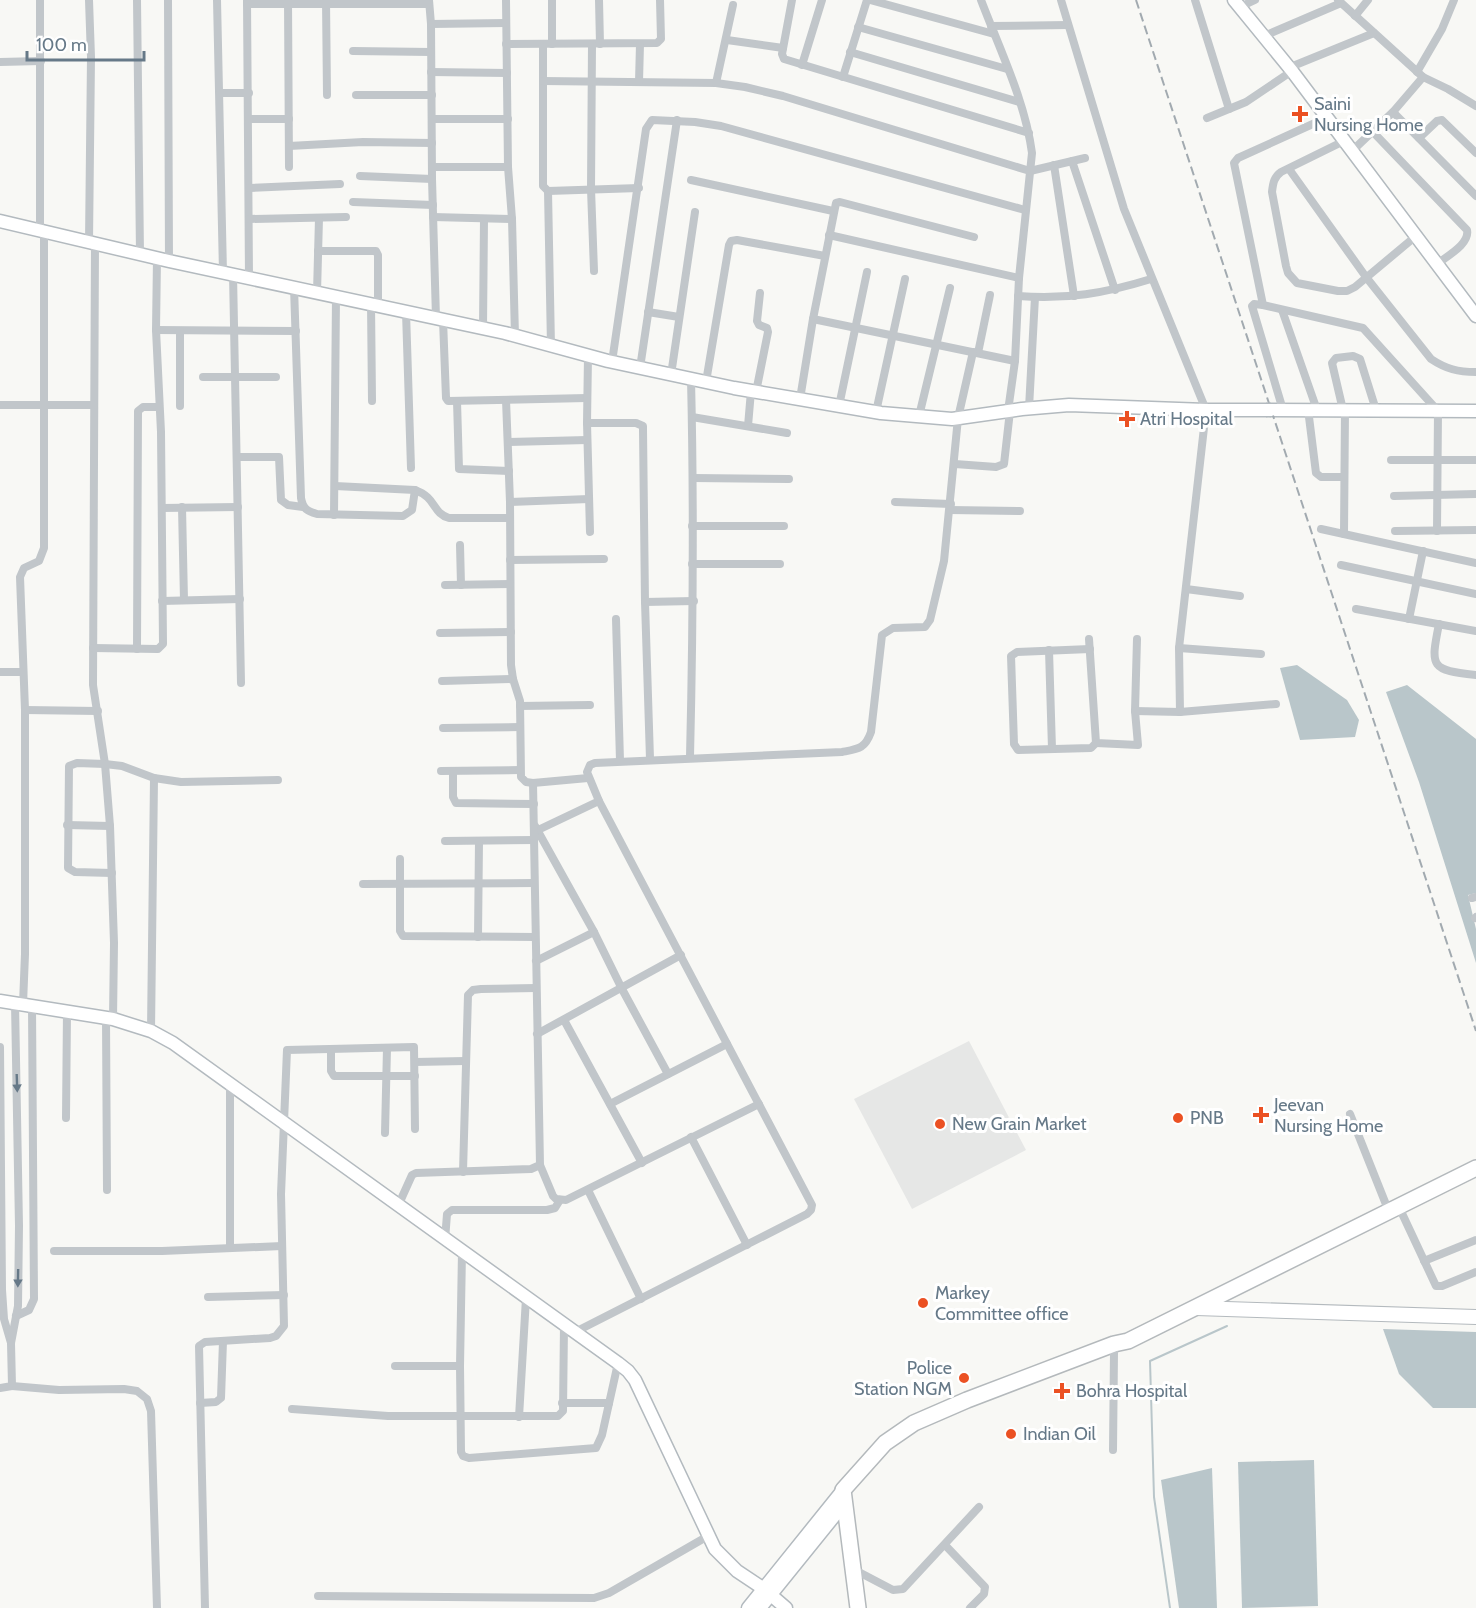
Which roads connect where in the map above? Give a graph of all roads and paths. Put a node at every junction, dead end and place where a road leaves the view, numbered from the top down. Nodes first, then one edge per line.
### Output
1 (40, 0) edge
2 (89, 0) edge
3 (137, 0) edge
4 (168, 0) edge
5 (217, 0) edge
6 (506, 0) edge
7 (552, 0) edge
8 (599, 0) edge
9 (660, 0) edge
10 (792, 0) edge
11 (822, 0) edge
12 (869, 0) edge
13 (981, 0) edge
14 (1061, 0) edge
15 (1195, 0) edge
16 (1255, 0) edge
17 (1368, 0) edge
18 (1454, 0) edge
19 (1340, 1) edge
20 (247, 2) edge
21 (288, 2) edge
22 (326, 2) edge
23 (429, 2) edge
24 (1237, 3) edge
25 (733, 5) dead end
26 (1355, 16) junction
27 (506, 23) junction
28 (431, 24) junction
29 (1068, 25) junction
30 (858, 27) junction
31 (993, 30) junction
32 (1374, 33) junction
33 (1264, 36) junction
34 (727, 40) junction
35 (506, 44) junction
36 (547, 44) junction
37 (596, 44) junction
38 (639, 44) junction
39 (783, 48) junction
40 (353, 51) dead end
41 (430, 52) junction
42 (850, 52) junction
43 (41, 61) junction
44 (0, 62) edge
45 (802, 65) junction
46 (1007, 69) junction
47 (1290, 70) junction
48 (431, 72) junction
49 (507, 73) junction
50 (1420, 75) junction
51 (843, 77) junction
52 (543, 81) junction
53 (591, 81) junction
54 (639, 82) junction
55 (716, 83) junction
56 (220, 93) junction
57 (249, 93) junction
58 (327, 95) dead end
59 (356, 95) dead end
60 (432, 95) junction
61 (1019, 102) junction
62 (1476, 106) edge
63 (1229, 109) junction
64 (1393, 112) junction
65 (1207, 118) dead end
66 (1326, 118) junction
67 (249, 119) junction
68 (289, 119) junction
69 (432, 119) junction
70 (508, 119) junction
71 (676, 120) junction
72 (1373, 132) junction
73 (1029, 133) junction
74 (1419, 138) junction
75 (432, 143) junction
76 (289, 146) junction
77 (1348, 146) junction
78 (1476, 153) edge
79 (1086, 158) dead end
80 (1072, 161) junction
81 (1054, 165) junction
82 (289, 167) dead end
83 (432, 167) junction
84 (508, 167) junction
85 (1288, 169) junction
86 (1030, 171) junction
87 (360, 176) dead end
88 (432, 179) junction
89 (692, 180) dead end
90 (340, 184) dead end
91 (249, 188) junction
92 (639, 188) junction
93 (591, 189) junction
94 (548, 191) junction
95 (1476, 196) edge
96 (353, 202) dead end
97 (433, 205) junction
98 (1025, 210) junction
99 (833, 211) junction
100 (695, 212) dead end
101 (346, 217) dead end
102 (434, 217) junction
103 (320, 218) junction
104 (249, 219) junction
105 (484, 219) junction
106 (512, 219) junction
107 (0, 221) edge
108 (42, 231) junction
109 (829, 235) junction
110 (1416, 236) junction
111 (974, 237) dead end
112 (92, 243) junction
113 (318, 251) junction
114 (140, 254) junction
115 (825, 256) junction
116 (163, 259) junction
117 (1437, 264) junction
118 (594, 271) dead end
119 (867, 272) dead end
120 (228, 273) junction
121 (1366, 277) junction
122 (249, 278) junction
123 (1019, 278) junction
124 (905, 279) dead end
125 (1151, 279) junction
126 (294, 287) junction
127 (950, 288) dead end
128 (1115, 290) junction
129 (317, 293) junction
130 (760, 293) dead end
131 (990, 295) dead end
132 (1018, 296) junction
133 (1074, 296) junction
134 (336, 297) junction
135 (1035, 297) junction
136 (375, 304) junction
137 (1263, 305) junction
138 (1282, 310) junction
139 (406, 312) junction
140 (648, 312) junction
141 (1476, 316) edge
142 (679, 317) junction
143 (439, 319) junction
144 (813, 319) junction
145 (855, 327) junction
146 (483, 328) junction
147 (156, 330) junction
148 (180, 331) junction
149 (296, 331) junction
150 (234, 332) junction
151 (893, 335) junction
152 (515, 336) junction
153 (936, 344) junction
154 (551, 346) junction
155 (975, 353) junction
156 (588, 356) junction
157 (1015, 361) junction
158 (612, 362) junction
159 (640, 368) junction
160 (1476, 372) edge
161 (671, 375) junction
162 (276, 376) dead end
163 (203, 377) dead end
164 (236, 377) junction
165 (691, 379) junction
166 (706, 382) junction
167 (753, 392) junction
168 (587, 398) junction
169 (800, 399) junction
170 (506, 400) junction
171 (372, 401) dead end
172 (457, 401) junction
173 (0, 405) edge
174 (45, 405) junction
175 (94, 405) junction
176 (180, 406) dead end
177 (839, 406) junction
178 (159, 407) junction
179 (1029, 408) junction
180 (1212, 410) junction
181 (1282, 410) junction
182 (1312, 410) junction
183 (1344, 410) junction
184 (1377, 410) junction
185 (1009, 411) junction
186 (1438, 411) junction
187 (1476, 411) edge
188 (876, 412) junction
189 (919, 416) junction
190 (692, 417) junction
191 (958, 418) junction
192 (587, 423) junction
193 (748, 426) junction
194 (787, 433) dead end
195 (587, 440) junction
196 (509, 442) junction
197 (237, 458) junction
198 (1391, 460) dead end
199 (1438, 460) junction
200 (1476, 460) edge
201 (955, 464) junction
202 (411, 468) dead end
203 (509, 471) junction
204 (1344, 477) junction
205 (693, 478) junction
206 (789, 479) dead end
207 (334, 486) junction
208 (416, 490) junction
209 (1476, 494) edge
210 (1438, 495) junction
211 (1394, 496) dead end
212 (589, 499) junction
213 (510, 502) junction
214 (895, 502) dead end
215 (162, 507) junction
216 (182, 507) junction
217 (238, 507) junction
218 (303, 507) junction
219 (951, 507) junction
220 (1020, 511) dead end
221 (334, 515) junction
222 (510, 518) junction
223 (692, 526) junction
224 (784, 526) dead end
225 (1321, 529) dead end
226 (1476, 530) edge
227 (1395, 531) dead end
228 (1437, 531) junction
229 (590, 532) dead end
230 (1344, 534) junction
231 (460, 545) dead end
232 (1423, 551) junction
233 (604, 559) dead end
234 (510, 560) junction
235 (1476, 563) edge
236 (692, 564) junction
237 (780, 564) dead end
238 (1341, 565) dead end
239 (1417, 581) junction
240 (510, 584) junction
241 (445, 585) dead end
242 (460, 585) junction
243 (1186, 589) junction
244 (1476, 594) edge
245 (1240, 596) dead end
246 (240, 599) junction
247 (184, 600) junction
248 (162, 601) junction
249 (694, 601) junction
250 (645, 602) junction
251 (1356, 609) dead end
252 (616, 619) dead end
253 (1409, 619) junction
254 (1439, 624) junction
255 (1476, 631) edge
256 (511, 632) junction
257 (440, 633) dead end
258 (1137, 639) dead end
259 (93, 648) junction
260 (1179, 648) junction
261 (137, 649) junction
262 (1048, 650) junction
263 (1261, 654) dead end
264 (0, 672) edge
265 (23, 672) junction
266 (1476, 675) edge
267 (513, 679) junction
268 (442, 681) dead end
269 (241, 683) dead end
270 (1276, 704) dead end
271 (590, 705) dead end
272 (520, 706) junction
273 (25, 711) junction
274 (98, 711) junction
275 (1135, 711) junction
276 (1180, 712) junction
277 (520, 727) junction
278 (443, 728) dead end
279 (1096, 743) junction
280 (1052, 749) junction
281 (690, 758) junction
282 (650, 759) junction
283 (620, 761) junction
284 (105, 764) junction
285 (520, 770) junction
286 (441, 771) dead end
287 (453, 771) junction
288 (154, 778) junction
289 (588, 778) junction
290 (278, 780) dead end
291 (533, 783) junction
292 (599, 801) junction
293 (534, 804) junction
294 (68, 825) junction
295 (110, 826) junction
296 (536, 828) junction
297 (534, 840) junction
298 (445, 841) dead end
299 (479, 841) junction
300 (400, 859) dead end
301 (112, 873) junction
302 (534, 883) junction
303 (363, 884) dead end
304 (478, 884) junction
305 (400, 885) junction
306 (594, 932) junction
307 (478, 937) junction
308 (535, 937) junction
309 (681, 955) junction
310 (536, 961) junction
311 (536, 988) junction
312 (622, 989) junction
313 (0, 1001) edge
314 (23, 1004) junction
315 (67, 1011) junction
316 (110, 1018) junction
317 (564, 1020) junction
318 (151, 1031) junction
319 (537, 1034) junction
320 (727, 1044) junction
321 (0, 1047) edge
322 (387, 1048) junction
323 (332, 1049) junction
324 (16, 1053) junction
325 (32, 1053) junction
326 (465, 1061) junction
327 (415, 1062) junction
328 (668, 1074) junction
329 (415, 1076) junction
330 (386, 1077) junction
331 (230, 1082) junction
332 (610, 1104) junction
333 (759, 1104) junction
334 (1350, 1114) dead end
335 (66, 1118) dead end
336 (283, 1120) junction
337 (415, 1129) dead end
338 (385, 1133) dead end
339 (691, 1137) junction
340 (642, 1162) junction
341 (540, 1165) junction
342 (1476, 1168) edge
343 (463, 1172) junction
344 (588, 1190) junction
345 (107, 1191) dead end
346 (561, 1200) junction
347 (398, 1206) junction
348 (1394, 1210) junction
349 (19, 1226) junction
350 (1, 1227) edge
351 (445, 1240) junction
352 (1476, 1240) edge
353 (747, 1245) junction
354 (282, 1246) junction
355 (230, 1248) junction
356 (54, 1251) dead end
357 (462, 1252) junction
358 (1424, 1261) junction
359 (1476, 1272) edge
360 (284, 1295) junction
361 (208, 1298) dead end
362 (526, 1298) junction
363 (641, 1299) junction
364 (1196, 1308) junction
365 (16, 1316) junction
366 (1476, 1317) edge
367 (564, 1325) junction
368 (575, 1332) junction
369 (223, 1341) junction
370 (1128, 1341) junction
371 (11, 1344) junction
372 (1114, 1352) junction
373 (618, 1364) junction
374 (395, 1366) dead end
375 (460, 1366) junction
376 (12, 1386) junction
377 (0, 1388) edge
378 (200, 1403) junction
379 (562, 1403) junction
380 (609, 1403) junction
381 (291, 1409) dead end
382 (519, 1417) junction
383 (461, 1418) junction
384 (888, 1446) junction
385 (1113, 1450) dead end
386 (844, 1497) junction
387 (979, 1507) dead end
388 (708, 1536) junction
389 (945, 1545) junction
390 (853, 1569) junction
391 (767, 1592) junction
392 (318, 1596) dead end
393 (465, 1598) junction
394 (594, 1598) junction
395 (157, 1608) edge
396 (205, 1608) edge
397 (472, 1608) edge
398 (581, 1608) edge
399 (748, 1608) edge
400 (760, 1608) edge
401 (786, 1608) edge
402 (858, 1608) edge
403 (970, 1608) edge

1 - 43 street
2 - 112 street
3 - 114 street
4 - 116 street
5 - 56 street
6 - 27 street
7 - 36 street
8 - 37 street
9 - 38 street
10 - 39 street
11 - 45 street
12 - 30 street
12 - 31 street
13 - 31 street
14 - 29 street
15 - 63 street
16 - 24 street
17 - 26 street
18 - 50 street
19 - 26 street
19 - 33 street
20 - 21 street
20 - 57 street
21 - 22 street
21 - 68 street
22 - 23 street
22 - 58 street
23 - 28 street
24 - 33 street
25 - 34 street
26 - 32 street
27 - 28 street
27 - 35 street
28 - 41 street
29 - 31 street
29 - 125 street
30 - 42 street
30 - 46 street
31 - 46 street
32 - 47 street
32 - 50 street
33 - 47 street
34 - 39 street
34 - 55 street
35 - 36 street
35 - 49 street
36 - 37 street
36 - 52 street
37 - 38 street
37 - 53 street
38 - 54 street
39 - 45 street
40 - 41 street
41 - 48 street
42 - 51 street
42 - 61 street
43 - 44 street
43 - 108 street
45 - 51 street
46 - 61 street
47 - 63 street
47 - 66 street
48 - 49 street
48 - 60 street
49 - 70 street
50 - 62 street
50 - 64 street
51 - 73 street
52 - 53 street
52 - 94 street
53 - 54 street
53 - 93 street
54 - 55 street
55 - 86 street
56 - 57 street
56 - 120 street
57 - 67 street
59 - 60 street
60 - 69 street
61 - 73 street
63 - 65 street
64 - 72 street
64 - 74 street
66 - 77 street
66 - 137 street
67 - 68 street
67 - 91 street
68 - 76 street
69 - 70 street
69 - 75 street
70 - 84 street
71 - 92 street
71 - 98 street
71 - 140 street
72 - 77 street
72 - 117 street
73 - 86 street
74 - 78 street
74 - 95 street
75 - 76 street
75 - 83 street
76 - 82 street
77 - 85 street
77 - 110 street
79 - 80 street
80 - 81 street
80 - 128 street
81 - 86 street
81 - 133 street
83 - 84 street
83 - 88 street
84 - 106 street
85 - 121 street
85 - 121 street
86 - 98 street
87 - 88 street
88 - 97 street
89 - 99 street
90 - 91 street
91 - 104 street
92 - 93 street
92 - 158 street
93 - 94 street
93 - 118 street
94 - 154 street
96 - 97 street
97 - 102 street
98 - 123 street
99 - 109 street
99 - 111 street
100 - 142 street
101 - 103 street
102 - 105 street
102 - 143 street
103 - 104 street
103 - 113 street
104 - 122 street
105 - 106 street
105 - 146 street
106 - 152 street
107 - 108 street
108 - 112 street
108 - 174 street
109 - 115 street
109 - 123 street
110 - 117 street
110 - 121 street
112 - 114 street
112 - 175 street
113 - 129 street
113 - 136 street
114 - 116 street
115 - 144 street
115 - 166 street
116 - 120 street
116 - 147 street
117 - 141 street
119 - 145 street
120 - 122 street
120 - 150 street
121 - 160 street
122 - 126 street
123 - 132 street
124 - 151 street
125 - 128 street
125 - 180 street
126 - 129 street
126 - 149 street
127 - 153 street
128 - 133 street
129 - 134 street
130 - 167 street
131 - 155 street
132 - 135 street
132 - 157 street
133 - 135 street
134 - 136 street
134 - 207 street
135 - 179 street
136 - 139 street
136 - 171 street
137 - 138 street
137 - 181 street
138 - 182 street
138 - 186 street
139 - 143 street
139 - 202 street
140 - 142 street
140 - 159 street
142 - 161 street
143 - 146 street
143 - 172 street
144 - 145 street
144 - 169 street
145 - 151 street
145 - 177 street
146 - 152 street
147 - 148 street
147 - 178 street
148 - 150 street
148 - 176 street
149 - 150 street
149 - 218 street
150 - 164 street
151 - 153 street
151 - 188 street
152 - 154 street
153 - 155 street
153 - 189 street
154 - 156 street
155 - 157 street
155 - 191 street
156 - 158 street
156 - 168 street
157 - 185 street
158 - 159 street
159 - 161 street
161 - 165 street
162 - 164 street
163 - 164 street
164 - 197 street
165 - 166 street
165 - 190 street
166 - 167 street
167 - 169 street
167 - 193 street
168 - 170 street
168 - 192 street
169 - 177 street
170 - 172 street
170 - 196 street
172 - 203 street
173 - 174 street
174 - 175 street
174 - 265 street
175 - 259 street
177 - 188 street
178 - 215 street
178 - 261 street
179 - 180 street
179 - 185 street
180 - 181 street
180 - 243 street
181 - 182 street
182 - 183 street
182 - 204 street
183 - 184 street
183 - 184 street
183 - 204 street
184 - 186 street
185 - 191 street
185 - 201 street
186 - 187 street
186 - 199 street
188 - 189 street
189 - 191 street
190 - 193 street
190 - 205 street
191 - 201 street
192 - 195 street
192 - 250 street
193 - 194 street
195 - 196 street
195 - 212 street
196 - 203 street
197 - 217 street
197 - 218 street
198 - 199 street
199 - 200 street
199 - 210 street
201 - 219 street
203 - 213 street
204 - 230 street
205 - 206 street
205 - 223 street
207 - 208 street
207 - 221 street
208 - 221 street
208 - 222 street
209 - 210 street
210 - 211 street
210 - 228 street
212 - 213 street
212 - 229 street
213 - 222 street
214 - 219 street
215 - 216 street
215 - 248 street
216 - 217 street
216 - 247 street
217 - 246 street
218 - 221 street
219 - 220 street
219 - 281 street
222 - 234 street
223 - 224 street
223 - 236 street
225 - 230 street
226 - 228 street
227 - 228 street
230 - 232 street
231 - 242 street
232 - 235 street
232 - 239 street
233 - 234 street
234 - 240 street
236 - 237 street
236 - 249 street
238 - 239 street
239 - 244 street
239 - 253 street
240 - 242 street
240 - 256 street
241 - 242 street
243 - 245 street
243 - 260 street
246 - 247 street
246 - 269 street
247 - 248 street
248 - 261 street
249 - 250 street
249 - 281 street
250 - 282 street
251 - 253 street
252 - 283 street
253 - 254 street
254 - 255 street
254 - 266 street
256 - 257 street
256 - 267 street
258 - 275 street
259 - 261 street
259 - 274 street
260 - 263 street
260 - 276 street
262 - 279 street
262 - 280 street
262 - 280 street
264 - 265 street
265 - 273 street
267 - 268 street
267 - 272 street
270 - 276 street
271 - 272 street
272 - 277 street
273 - 274 street
273 - 314 street
274 - 284 street
275 - 276 street
275 - 279 street
277 - 278 street
277 - 285 street
279 - 280 street
281 - 282 street
282 - 283 street
283 - 289 street
284 - 288 street
284 - 294 street
284 - 295 street
285 - 287 street
285 - 291 street
286 - 287 street
287 - 293 street
288 - 290 street
288 - 318 street
289 - 291 street
289 - 292 street
291 - 293 street
292 - 296 street
292 - 309 street
293 - 296 street
294 - 295 street
294 - 301 street
295 - 301 street
296 - 297 street
296 - 306 street
297 - 299 street
297 - 302 street
298 - 299 street
299 - 304 street
300 - 305 street
301 - 316 street
302 - 304 street
302 - 308 street
303 - 305 street
304 - 305 street
304 - 307 street
305 - 307 street
306 - 310 street
306 - 312 street
307 - 308 street
308 - 310 street
309 - 312 street
309 - 320 street
310 - 311 street
311 - 319 street
311 - 326 street
312 - 317 street
312 - 328 street
313 - 314 street
314 - 315 street
314 - 324 street
314 - 325 street
315 - 316 street
315 - 335 street
316 - 318 street
316 - 345 street
317 - 319 street
317 - 332 street
318 - 331 street
319 - 341 street
320 - 328 street
320 - 333 street
321 - 350 street
322 - 323 street
322 - 327 street
322 - 330 street
323 - 330 street
323 - 336 street
324 - 325 street
324 -> 349 street
325 - 365 street
326 - 327 street
326 - 343 street
327 - 329 street
328 - 332 street
329 - 330 street
329 - 337 street
330 - 338 street
331 - 336 street
331 - 355 street
332 - 340 street
333 - 339 street
333 - 353 street
334 - 348 street
336 - 347 street
336 - 354 street
339 - 340 street
339 - 353 street
340 - 344 street
341 - 343 street
341 - 346 street
342 - 348 highway
343 - 347 street
344 - 346 street
344 - 363 street
346 - 351 street
347 - 351 street
348 - 358 street
348 - 364 highway
349 - 350 street
349 -> 365 street
350 - 371 street
351 - 357 street
352 - 358 street
353 - 363 street
354 - 355 street
354 - 360 street
355 - 356 street
357 - 362 street
357 - 375 street
358 - 359 street
360 - 361 street
360 - 369 street
362 - 367 street
362 - 382 street
363 - 368 street
364 - 366 main road
364 - 370 highway
365 - 371 street
367 - 368 street
367 - 379 street
368 - 373 street
369 - 378 street
369 - 378 street
370 - 372 highway
370 - 384 highway
371 - 376 street
372 - 384 highway
372 - 385 street
373 - 380 street
373 - 388 street
374 - 375 street
375 - 383 street
376 - 377 street
376 - 395 street
378 - 396 street
379 - 380 street
379 - 382 street
380 - 383 street
381 - 383 street
382 - 383 street
384 - 386 highway
386 - 390 highway
386 - 391 street
387 - 389 street
388 - 391 street
388 - 394 street
389 - 390 street
389 - 403 street
390 - 402 highway
391 - 399 street
391 - 400 street
391 - 401 street
392 - 393 street
393 - 394 street
393 - 397 street
394 - 398 street

